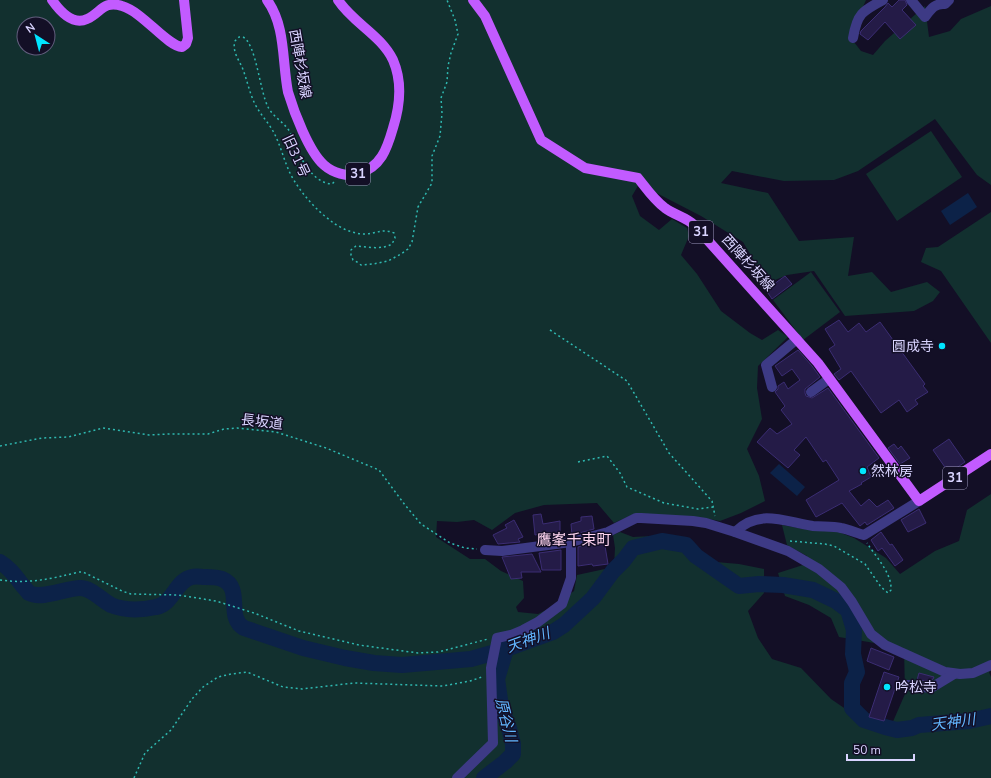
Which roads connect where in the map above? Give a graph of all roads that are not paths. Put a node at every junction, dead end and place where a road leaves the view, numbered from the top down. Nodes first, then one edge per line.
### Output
1 (52, 0) edge
2 (184, 0) edge
3 (267, 0) edge
4 (338, 0) edge
5 (473, 0) edge
6 (883, 0) edge
7 (910, 0) edge
8 (949, 0) edge
9 (853, 38) dead end
10 (797, 339) junction
11 (829, 379) junction
12 (772, 386) dead end
13 (811, 392) dead end
14 (991, 454) edge
15 (919, 501) junction
16 (735, 532) junction
17 (571, 542) junction
18 (485, 550) road end
19 (991, 665) edge
20 (954, 674) junction
21 (907, 685) dead end
22 (457, 778) edge

1 - 2 main road
3 - 4 main road, 西陣杉坂線 / 31
5 - 10 main road, 西陣杉坂線 / 31
6 - 9 street
7 - 8 street
10 - 11 main road, 西陣杉坂線 / 31
10 - 12 street
11 - 13 street
11 - 15 main road, 西陣杉坂線 / 31
14 - 15 main road, 31
15 - 16 street
16 - 17 street
16 - 20 street
17 - 18 street
17 - 22 street
19 - 20 street
20 - 21 street

